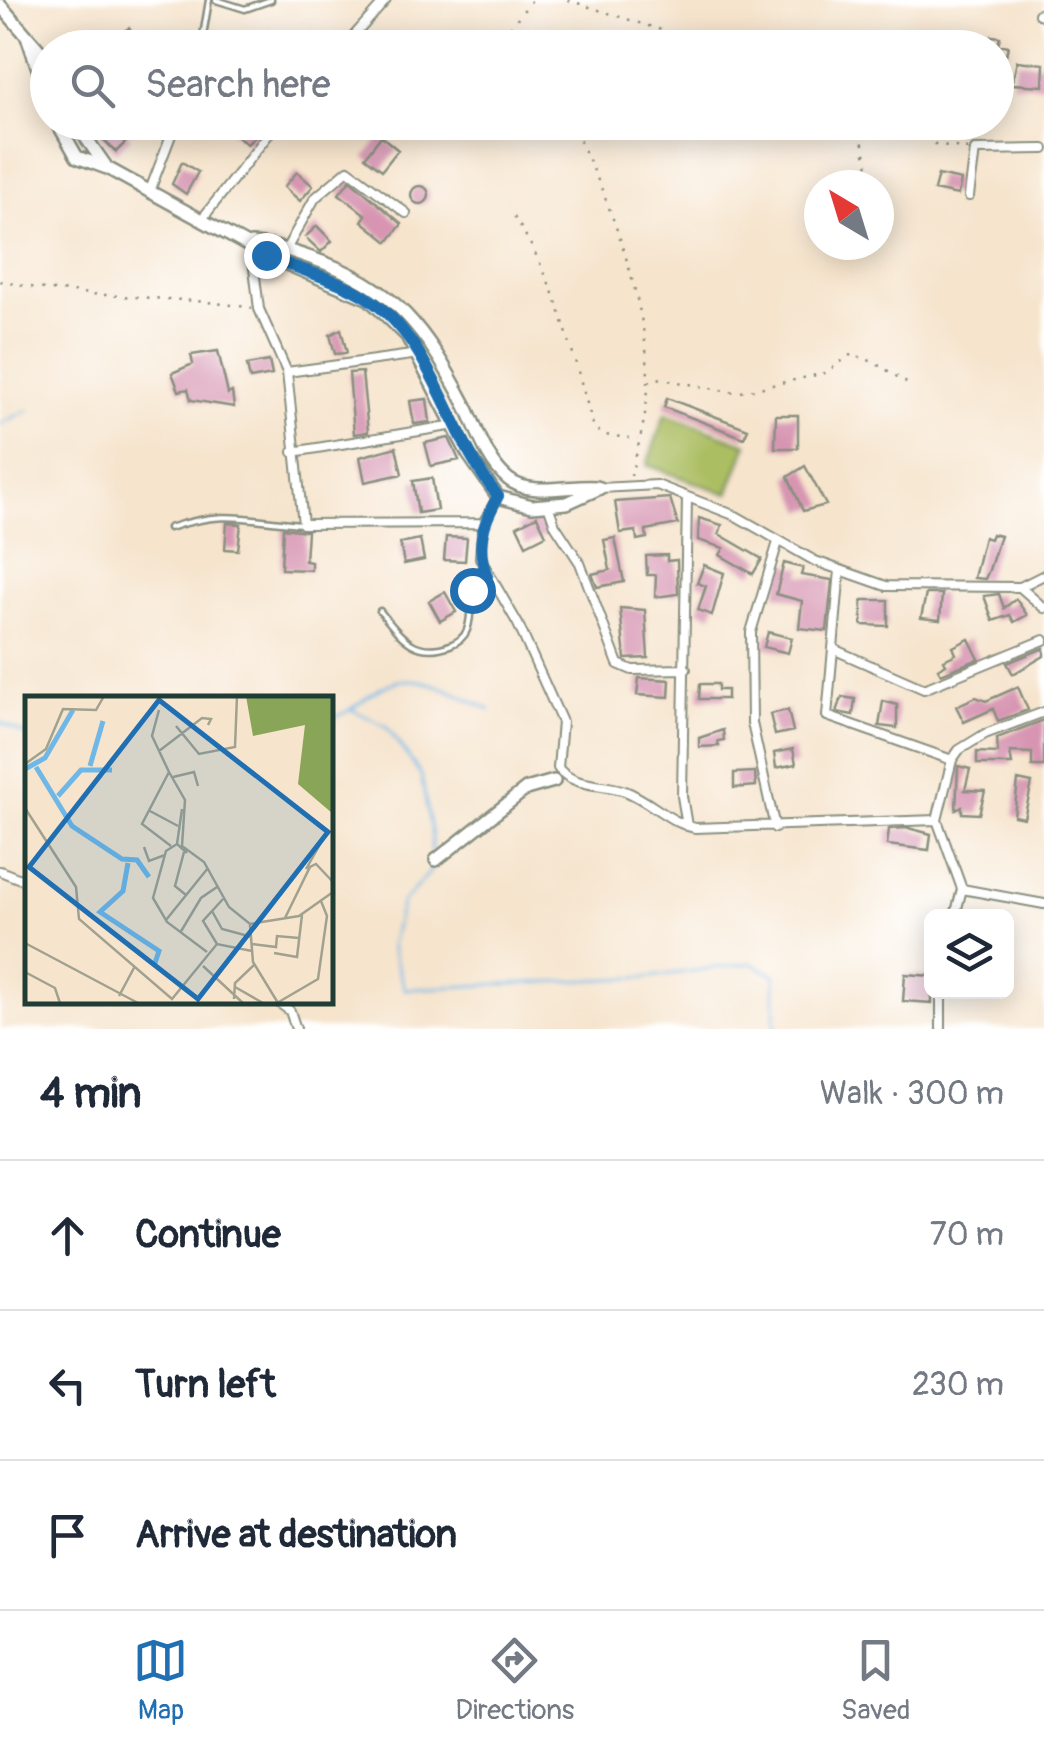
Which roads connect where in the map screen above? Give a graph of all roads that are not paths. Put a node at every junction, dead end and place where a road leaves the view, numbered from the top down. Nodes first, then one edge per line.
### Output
1 (212, 0) edge
2 (271, 0) edge
3 (386, 0) edge
4 (0, 6) edge
5 (205, 30) edge
6 (359, 30) edge
7 (28, 39) joint
8 (30, 45) edge
9 (68, 140) edge
10 (88, 140) edge
11 (169, 140) edge
12 (264, 140) edge
13 (1044, 149) edge
14 (108, 168) junction
15 (149, 194) junction
16 (969, 196) dead end
17 (406, 213) dead end
18 (202, 219) junction
19 (252, 244) junction
20 (283, 256) junction
21 (418, 354) junction
22 (287, 372) junction
23 (454, 425) junction
24 (293, 452) junction
25 (600, 488) junction
26 (498, 496) junction
27 (687, 497) junction
28 (548, 505) junction
29 (483, 523) junction
30 (303, 524) junction
31 (169, 528) dead end
32 (778, 542) junction
33 (840, 570) junction
34 (1044, 574) edge
35 (487, 576) junction
36 (1020, 587) junction
37 (1044, 608) edge
38 (380, 611) dead end
39 (1044, 640) edge
40 (833, 649) junction
41 (686, 669) junction
42 (1044, 712) edge
43 (952, 760) junction
44 (559, 775) junction
45 (937, 820) junction
46 (687, 826) junction
47 (775, 828) junction
48 (436, 860) dead end
49 (0, 871) edge
50 (25, 881) edge
51 (962, 888) junction
52 (1044, 904) edge
53 (957, 909) edge
54 (941, 999) edge
55 (281, 1004) edge
56 (296, 1029) edge
57 (941, 1029) edge

1 - 2 lane
1 - 5 lane
3 - 6 street
4 - 7 street
7 - 8 street
9 - 14 street
10 - 14 street
11 - 15 street
12 - 18 street
13 - 16 street
14 - 15 street
15 - 18 street
17 - 20 street
18 - 19 street
19 - 20 street
19 - 22 street
20 - 21 street
20 - 25 street
21 - 22 street
21 - 23 street
22 - 24 street
23 - 24 street
23 - 26 street
24 - 30 street
25 - 27 street
25 - 28 street
26 - 28 street
26 - 29 street
27 - 32 street
27 - 41 street
28 - 41 street
29 - 30 street
29 - 35 street
30 - 31 lane
32 - 33 street
32 - 47 street
33 - 36 street
33 - 40 street
34 - 36 street
35 - 38 lane
35 - 44 street
36 - 37 street
39 - 40 street
40 - 43 street
41 - 46 street
42 - 43 street
43 - 45 street
44 - 46 street
44 - 48 street
45 - 47 street
45 - 51 street
46 - 47 street
49 - 50 street
51 - 52 street
51 - 53 street
54 - 57 street
55 - 56 street

